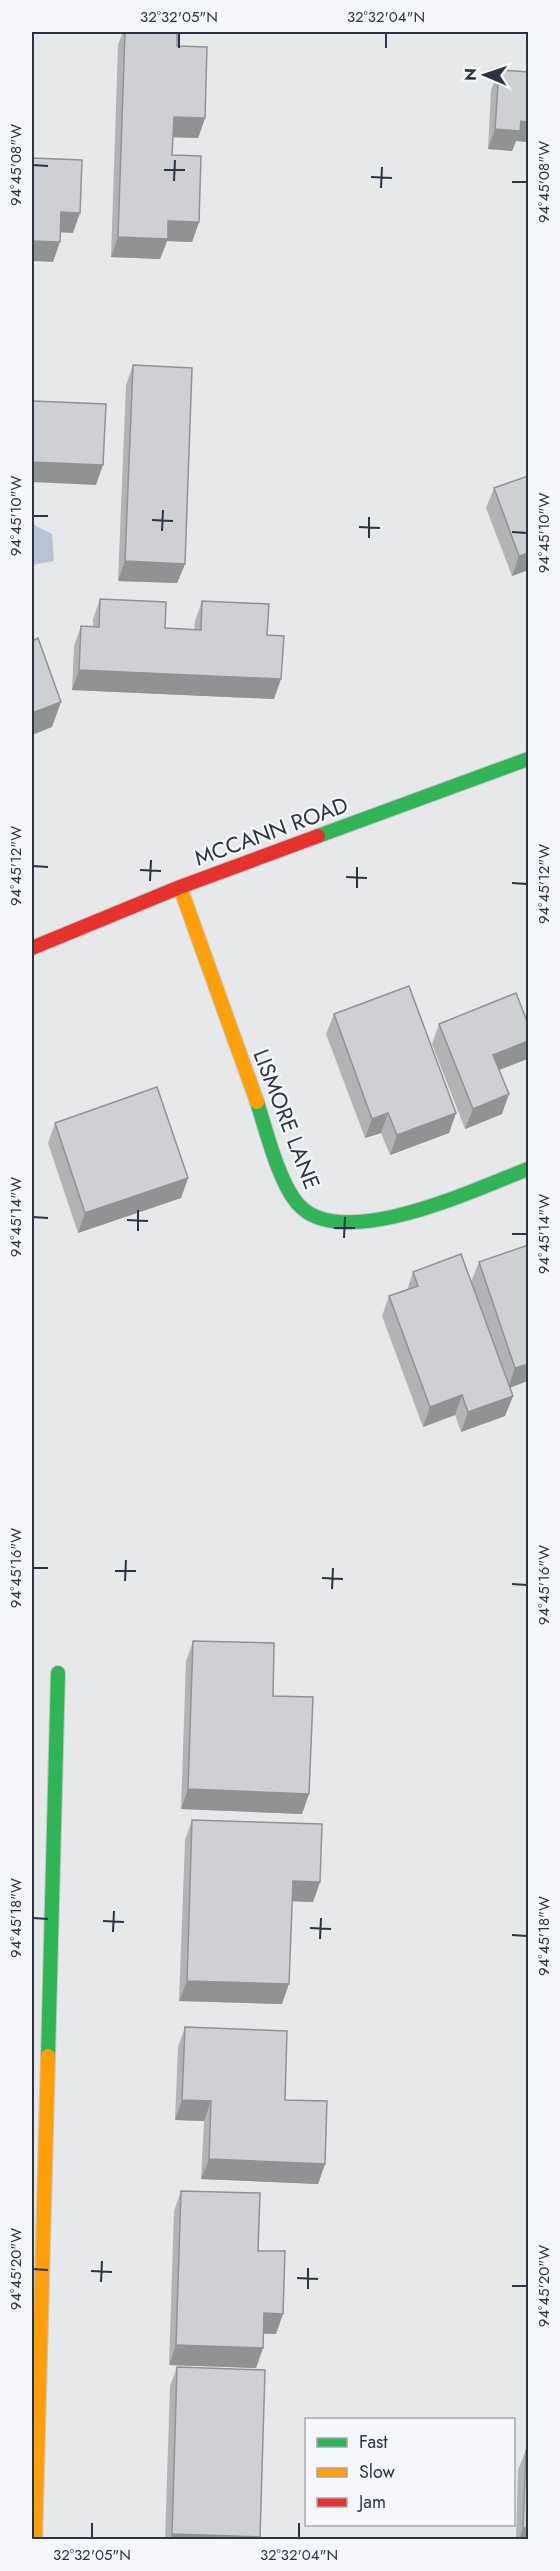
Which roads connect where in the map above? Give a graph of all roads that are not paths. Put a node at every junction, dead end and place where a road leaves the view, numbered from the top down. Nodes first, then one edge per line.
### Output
1 (528, 759) edge
2 (180, 887) junction
3 (32, 948) edge
4 (528, 1169) edge
5 (58, 1673) dead end
6 (35, 2540) edge

1 - 2 street, MCCANN ROAD
2 - 3 street, MCCANN ROAD
2 - 4 street, LISMORE LANE
5 - 6 street

